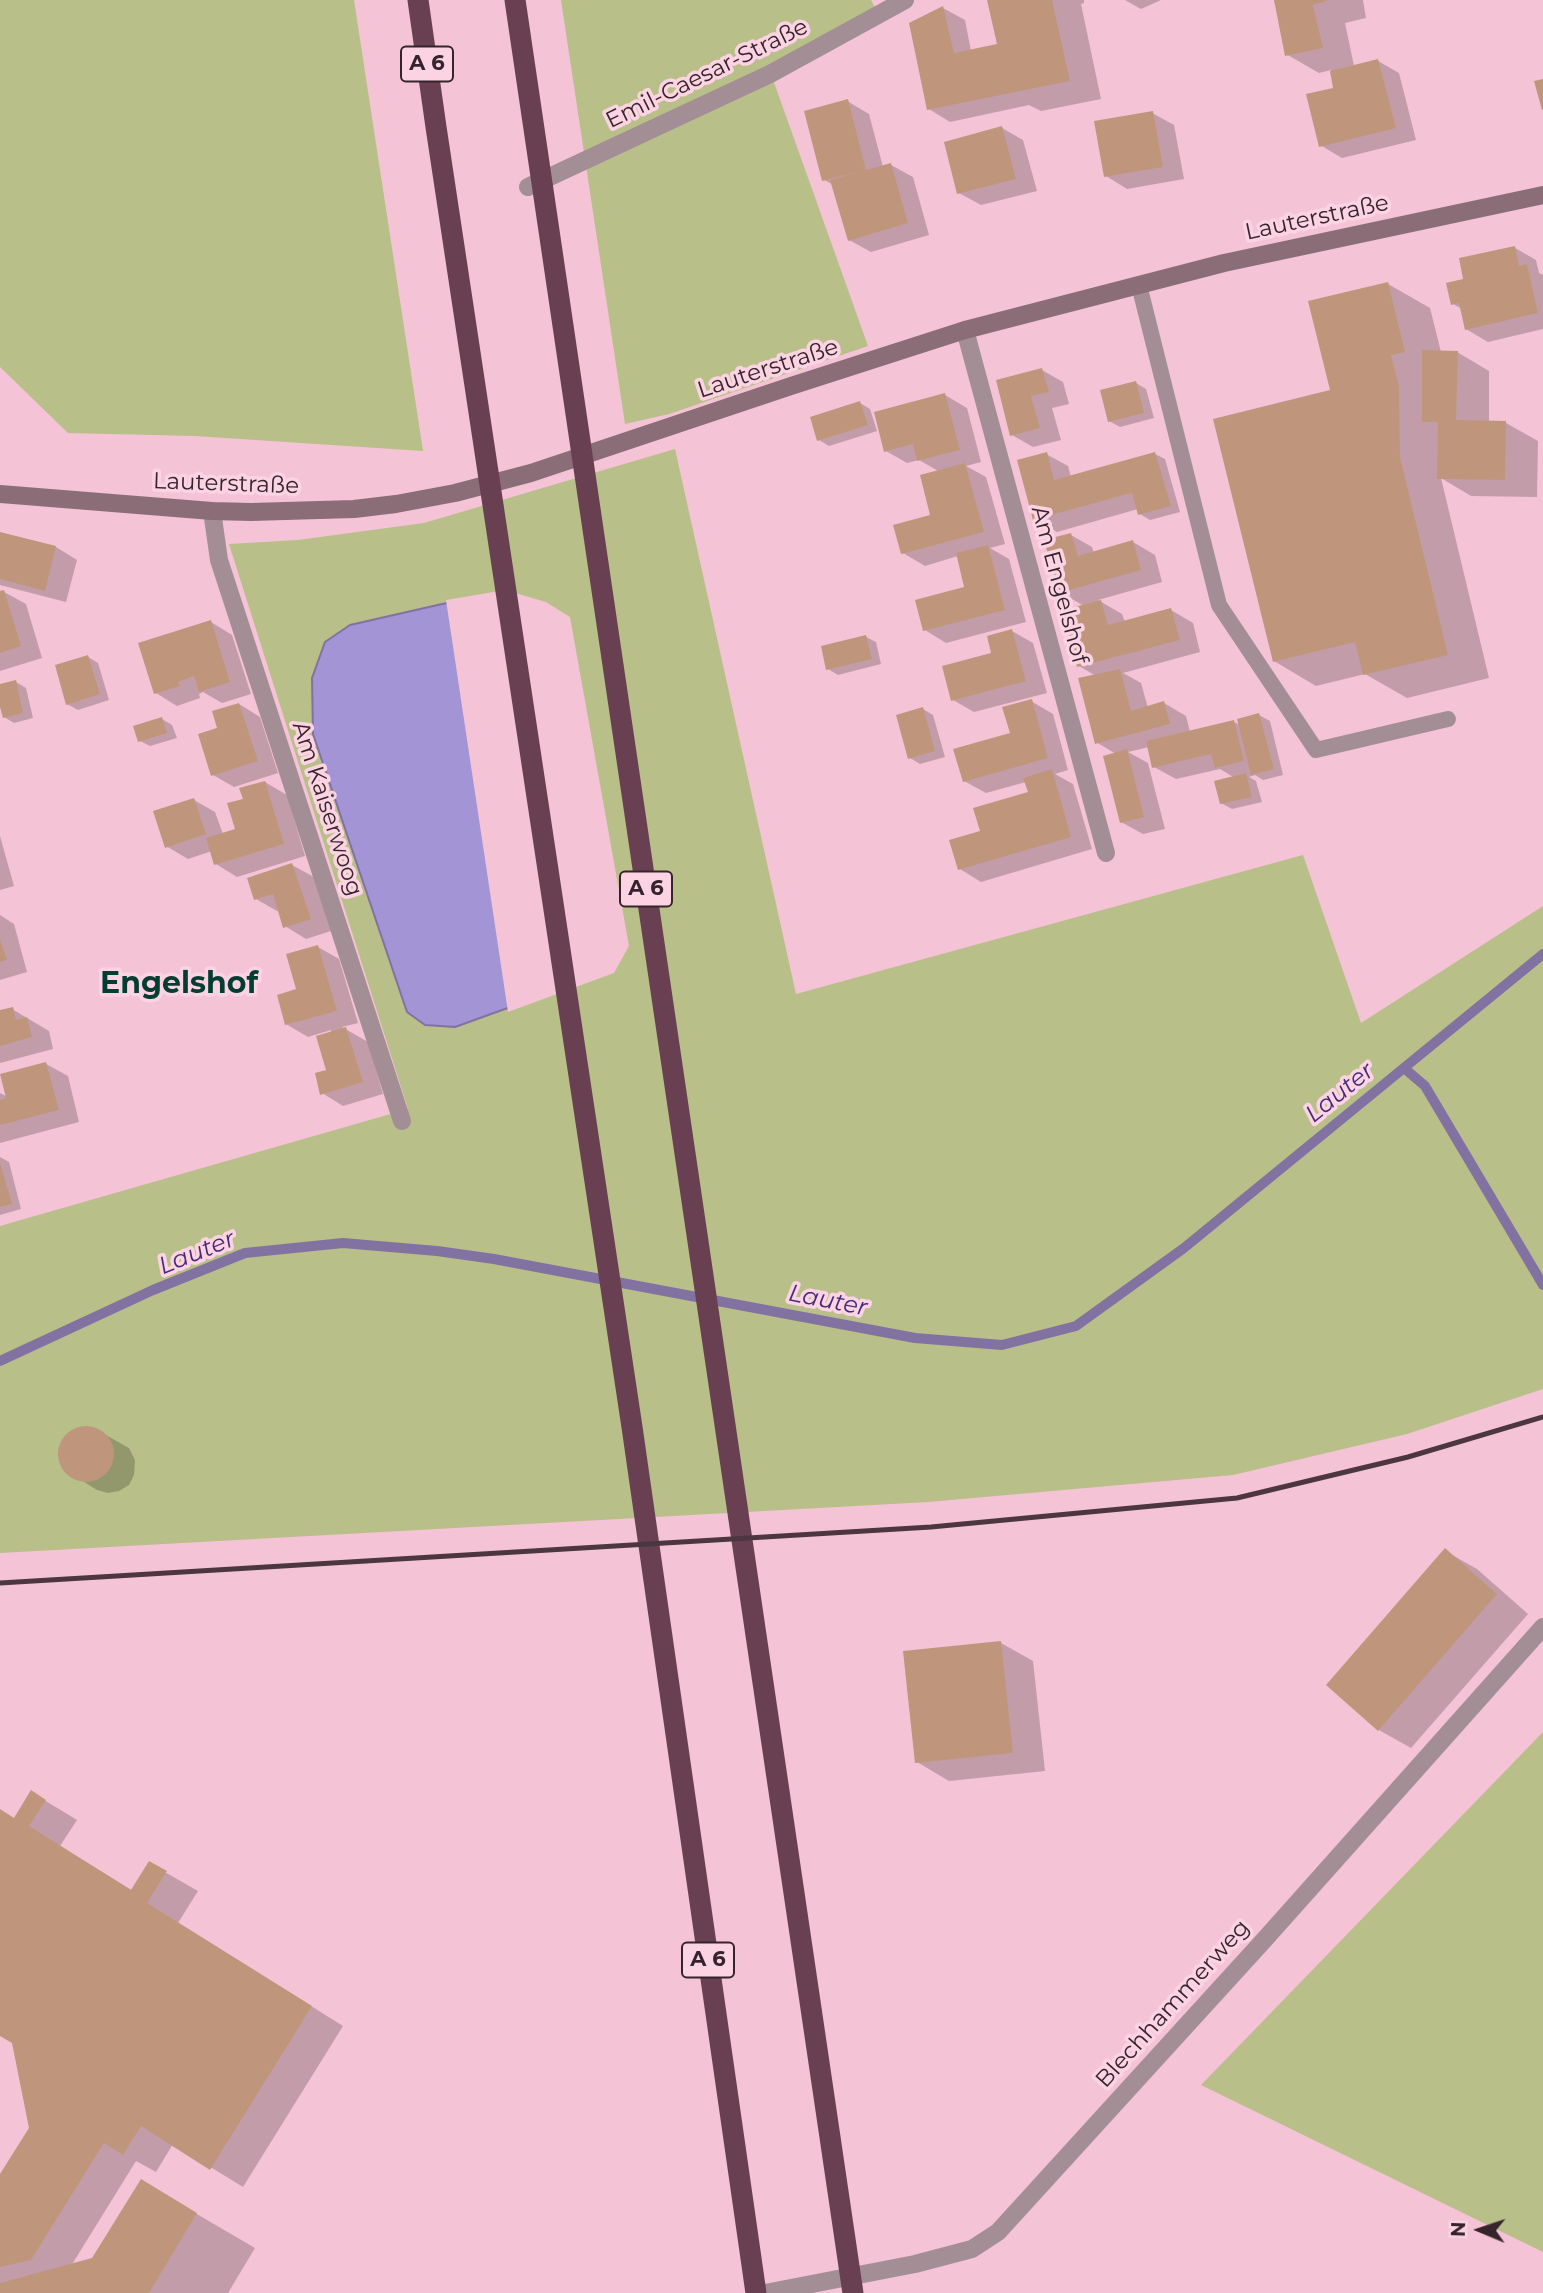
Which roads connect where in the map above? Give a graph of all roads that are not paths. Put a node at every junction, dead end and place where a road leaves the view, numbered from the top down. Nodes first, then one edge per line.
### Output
1 (418, 0) edge
2 (516, 0) edge
3 (905, 0) edge
4 (528, 187) dead end
5 (1543, 195) edge
6 (1139, 285) junction
7 (965, 330) junction
8 (0, 494) edge
9 (212, 511) junction
10 (1448, 719) dead end
11 (1106, 853) dead end
12 (402, 1121) dead end
13 (1543, 1628) edge
14 (756, 2293) edge
15 (765, 2293) edge
16 (853, 2293) edge

1 - 14 highway, A 6
2 - 16 highway, A 6
3 - 4 street, Emil-Caesar-Straße
5 - 6 main road, Lauterstraße
6 - 7 main road, Lauterstraße
6 - 10 lane
7 - 9 main road, Lauterstraße
7 - 11 street, Am Engelshof
8 - 9 main road, Lauterstraße
9 - 12 street, Am Kaiserwoog
13 - 15 street, Blechhammerweg

